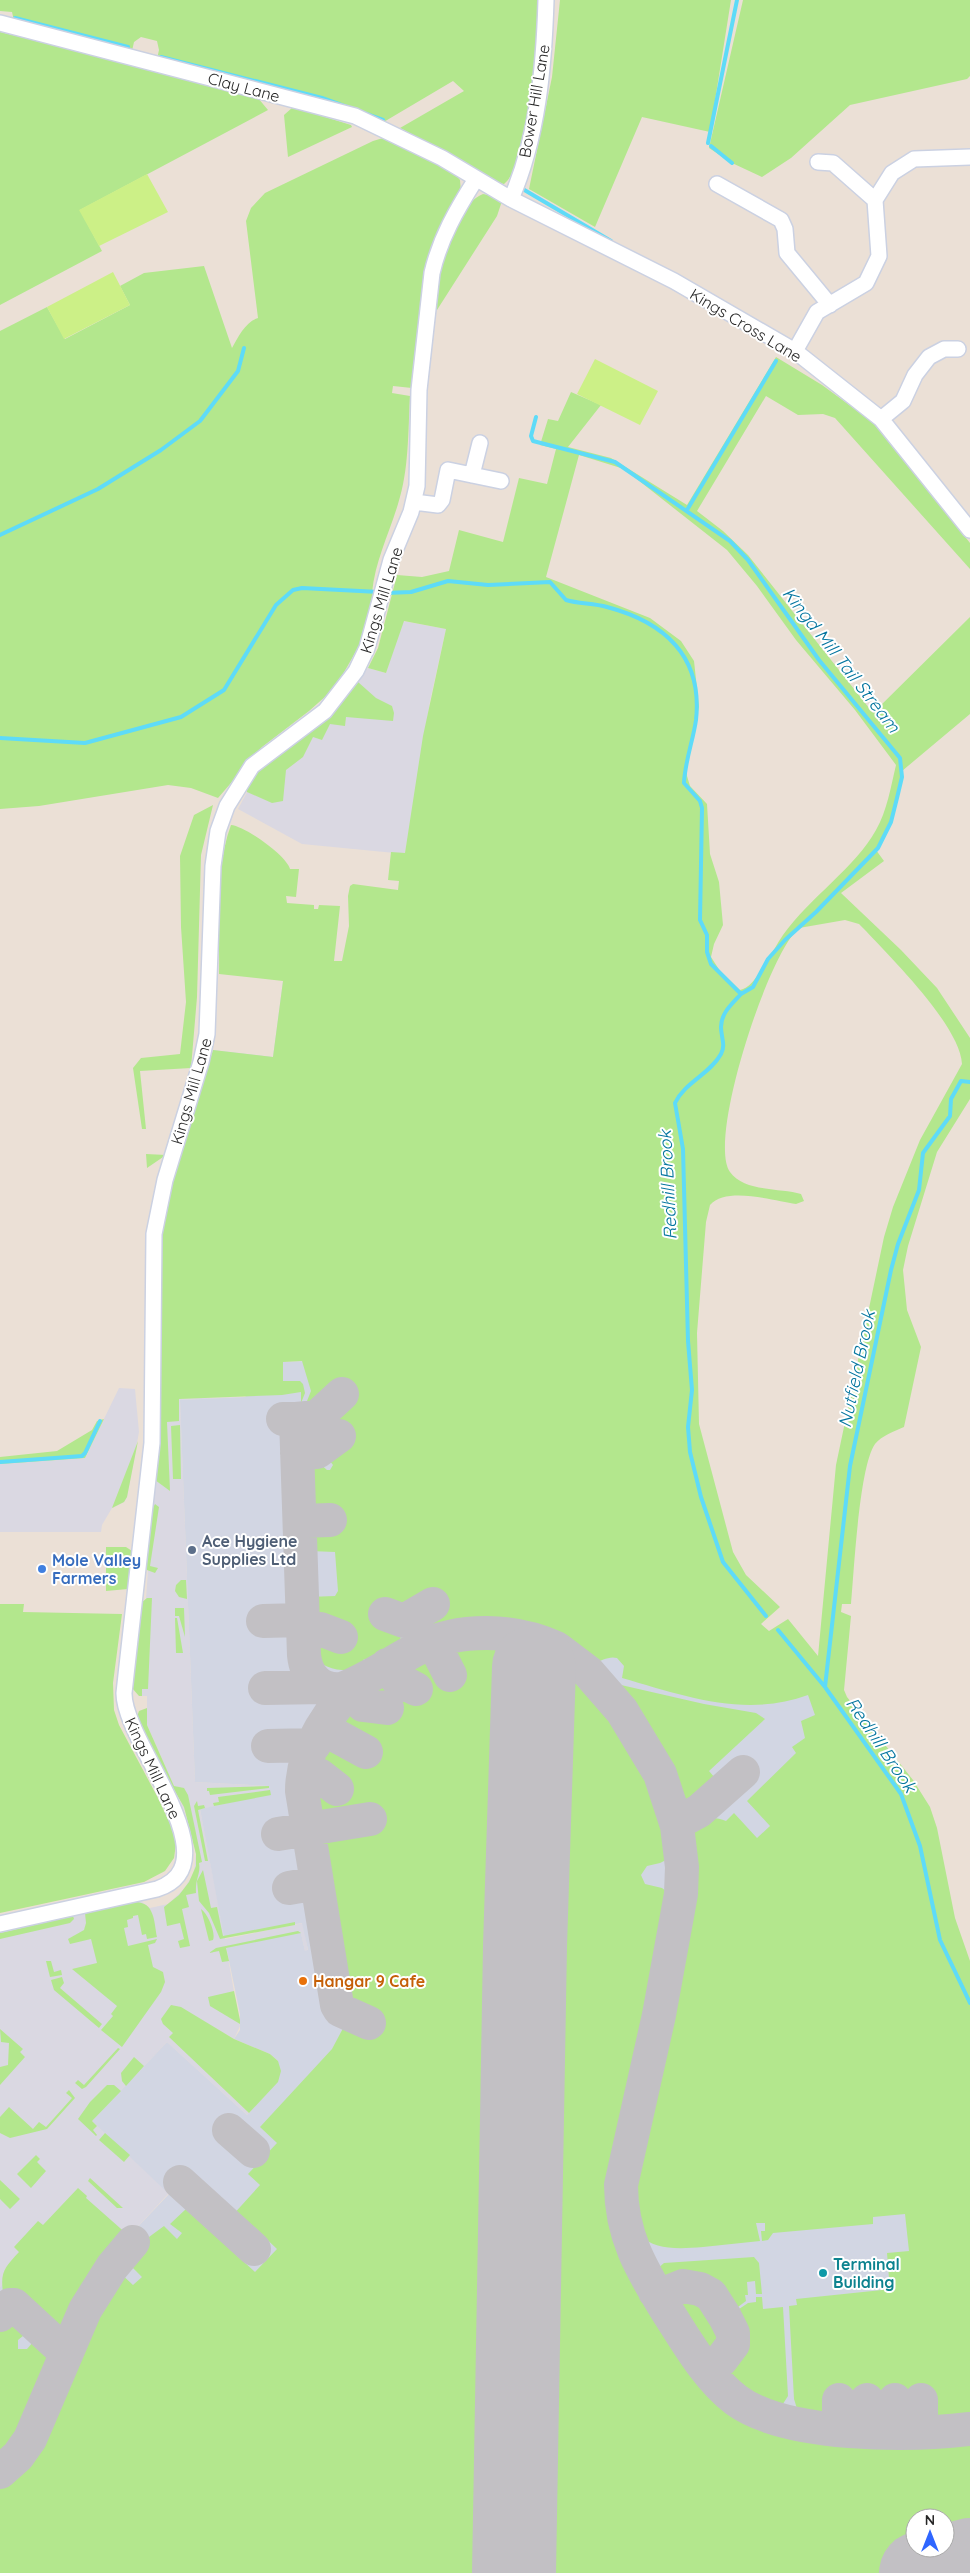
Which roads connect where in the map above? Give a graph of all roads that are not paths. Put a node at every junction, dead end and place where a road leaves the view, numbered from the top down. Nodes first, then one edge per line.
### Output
1 (546, 0) edge
2 (0, 23) edge
3 (970, 157) edge
4 (818, 162) dead end
5 (476, 179) junction
6 (717, 184) dead end
7 (511, 199) junction
8 (875, 200) junction
9 (830, 305) junction
10 (958, 348) dead end
11 (795, 351) junction
12 (881, 419) junction
13 (480, 442) dead end
14 (472, 476) junction
15 (501, 481) dead end
16 (414, 502) junction
17 (970, 530) edge
18 (0, 1924) edge

1 - 7 street, Bower Hill Lane
2 - 5 street, Clay Lane
3 - 8 street
4 - 8 street
5 - 7 street, Kings Cross Lane
5 - 16 street, Kings Mill Lane
6 - 9 street
7 - 11 street, Kings Cross Lane
8 - 9 street
9 - 11 street
10 - 12 street
11 - 12 street, Kings Cross Lane
12 - 17 street, Kings Cross Lane
13 - 14 street
14 - 15 street
14 - 16 street
16 - 18 street, Kings Mill Lane

